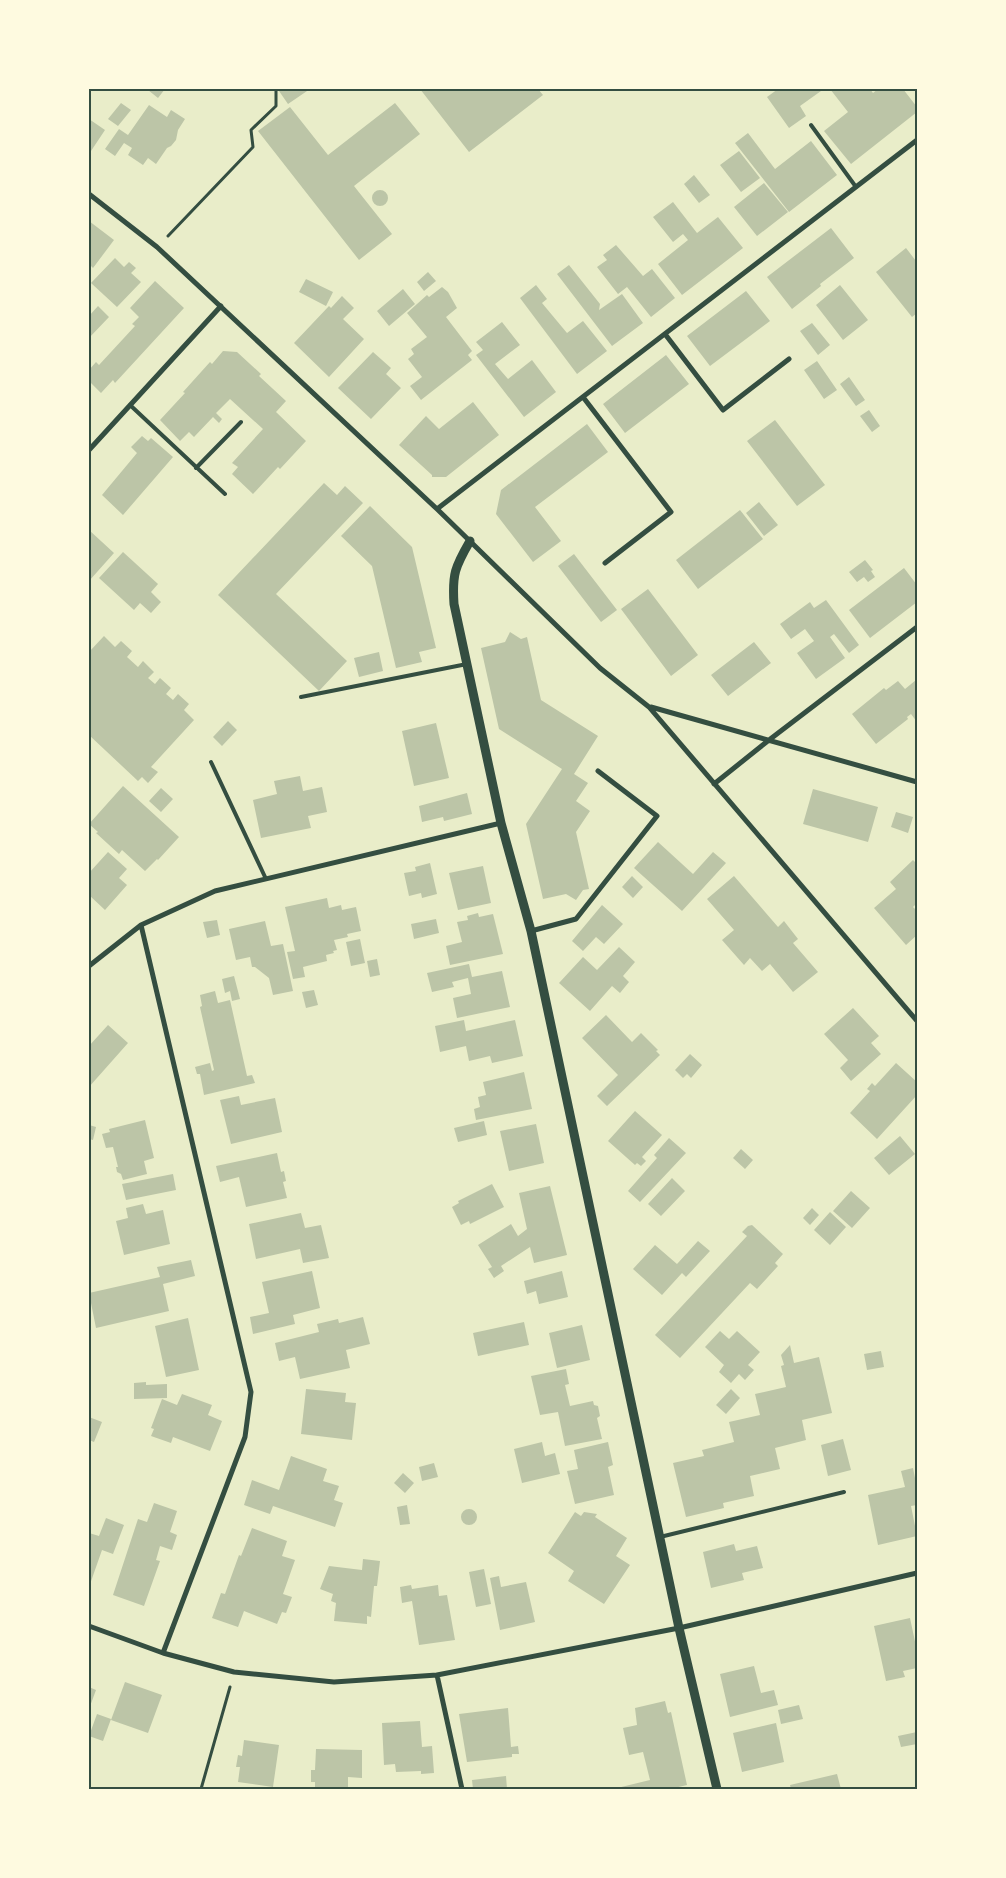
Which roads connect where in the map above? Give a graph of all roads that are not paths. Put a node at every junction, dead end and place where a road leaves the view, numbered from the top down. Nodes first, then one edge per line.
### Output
1 (811, 125) dead end
2 (917, 140) edge
3 (856, 187) junction
4 (89, 194) edge
5 (221, 306) junction
6 (665, 334) junction
7 (790, 359) dead end
8 (583, 397) junction
9 (130, 405) junction
10 (241, 422) dead end
11 (89, 450) edge
12 (196, 468) junction
13 (225, 494) dead end
14 (437, 509) junction
15 (470, 541) junction
16 (605, 563) dead end
17 (917, 627) edge
18 (467, 664) junction
19 (301, 697) dead end
20 (649, 707) junction
21 (768, 740) junction
22 (211, 762) dead end
23 (598, 772) dead end
24 (917, 782) edge
25 (714, 784) junction
26 (500, 823) junction
27 (266, 879) junction
28 (141, 925) junction
29 (531, 931) junction
30 (89, 966) edge
31 (917, 1021) edge
32 (844, 1492) dead end
33 (660, 1537) junction
34 (917, 1573) edge
35 (89, 1626) edge
36 (679, 1628) junction
37 (163, 1653) junction
38 (437, 1675) junction
39 (462, 1789) edge
40 (717, 1789) edge

1 - 3 lane
2 - 3 street
3 - 6 street
4 - 5 street
5 - 9 street
5 - 14 street
6 - 7 street
6 - 8 street
8 - 14 street
8 - 16 street
9 - 11 street
9 - 12 lane
10 - 12 lane
12 - 13 lane
14 - 15 street
15 - 18 street
15 - 20 street
17 - 21 street
18 - 19 lane
18 - 26 street
20 - 21 street
20 - 25 street
21 - 24 street
21 - 25 street
22 - 27 lane
23 - 29 street
25 - 31 street
26 - 27 street
26 - 29 street
27 - 28 street
28 - 30 street
28 - 37 street
29 - 33 street
32 - 33 lane
33 - 36 street
34 - 36 street
35 - 37 street
36 - 38 street
36 - 40 street
37 - 38 street
38 - 39 street

